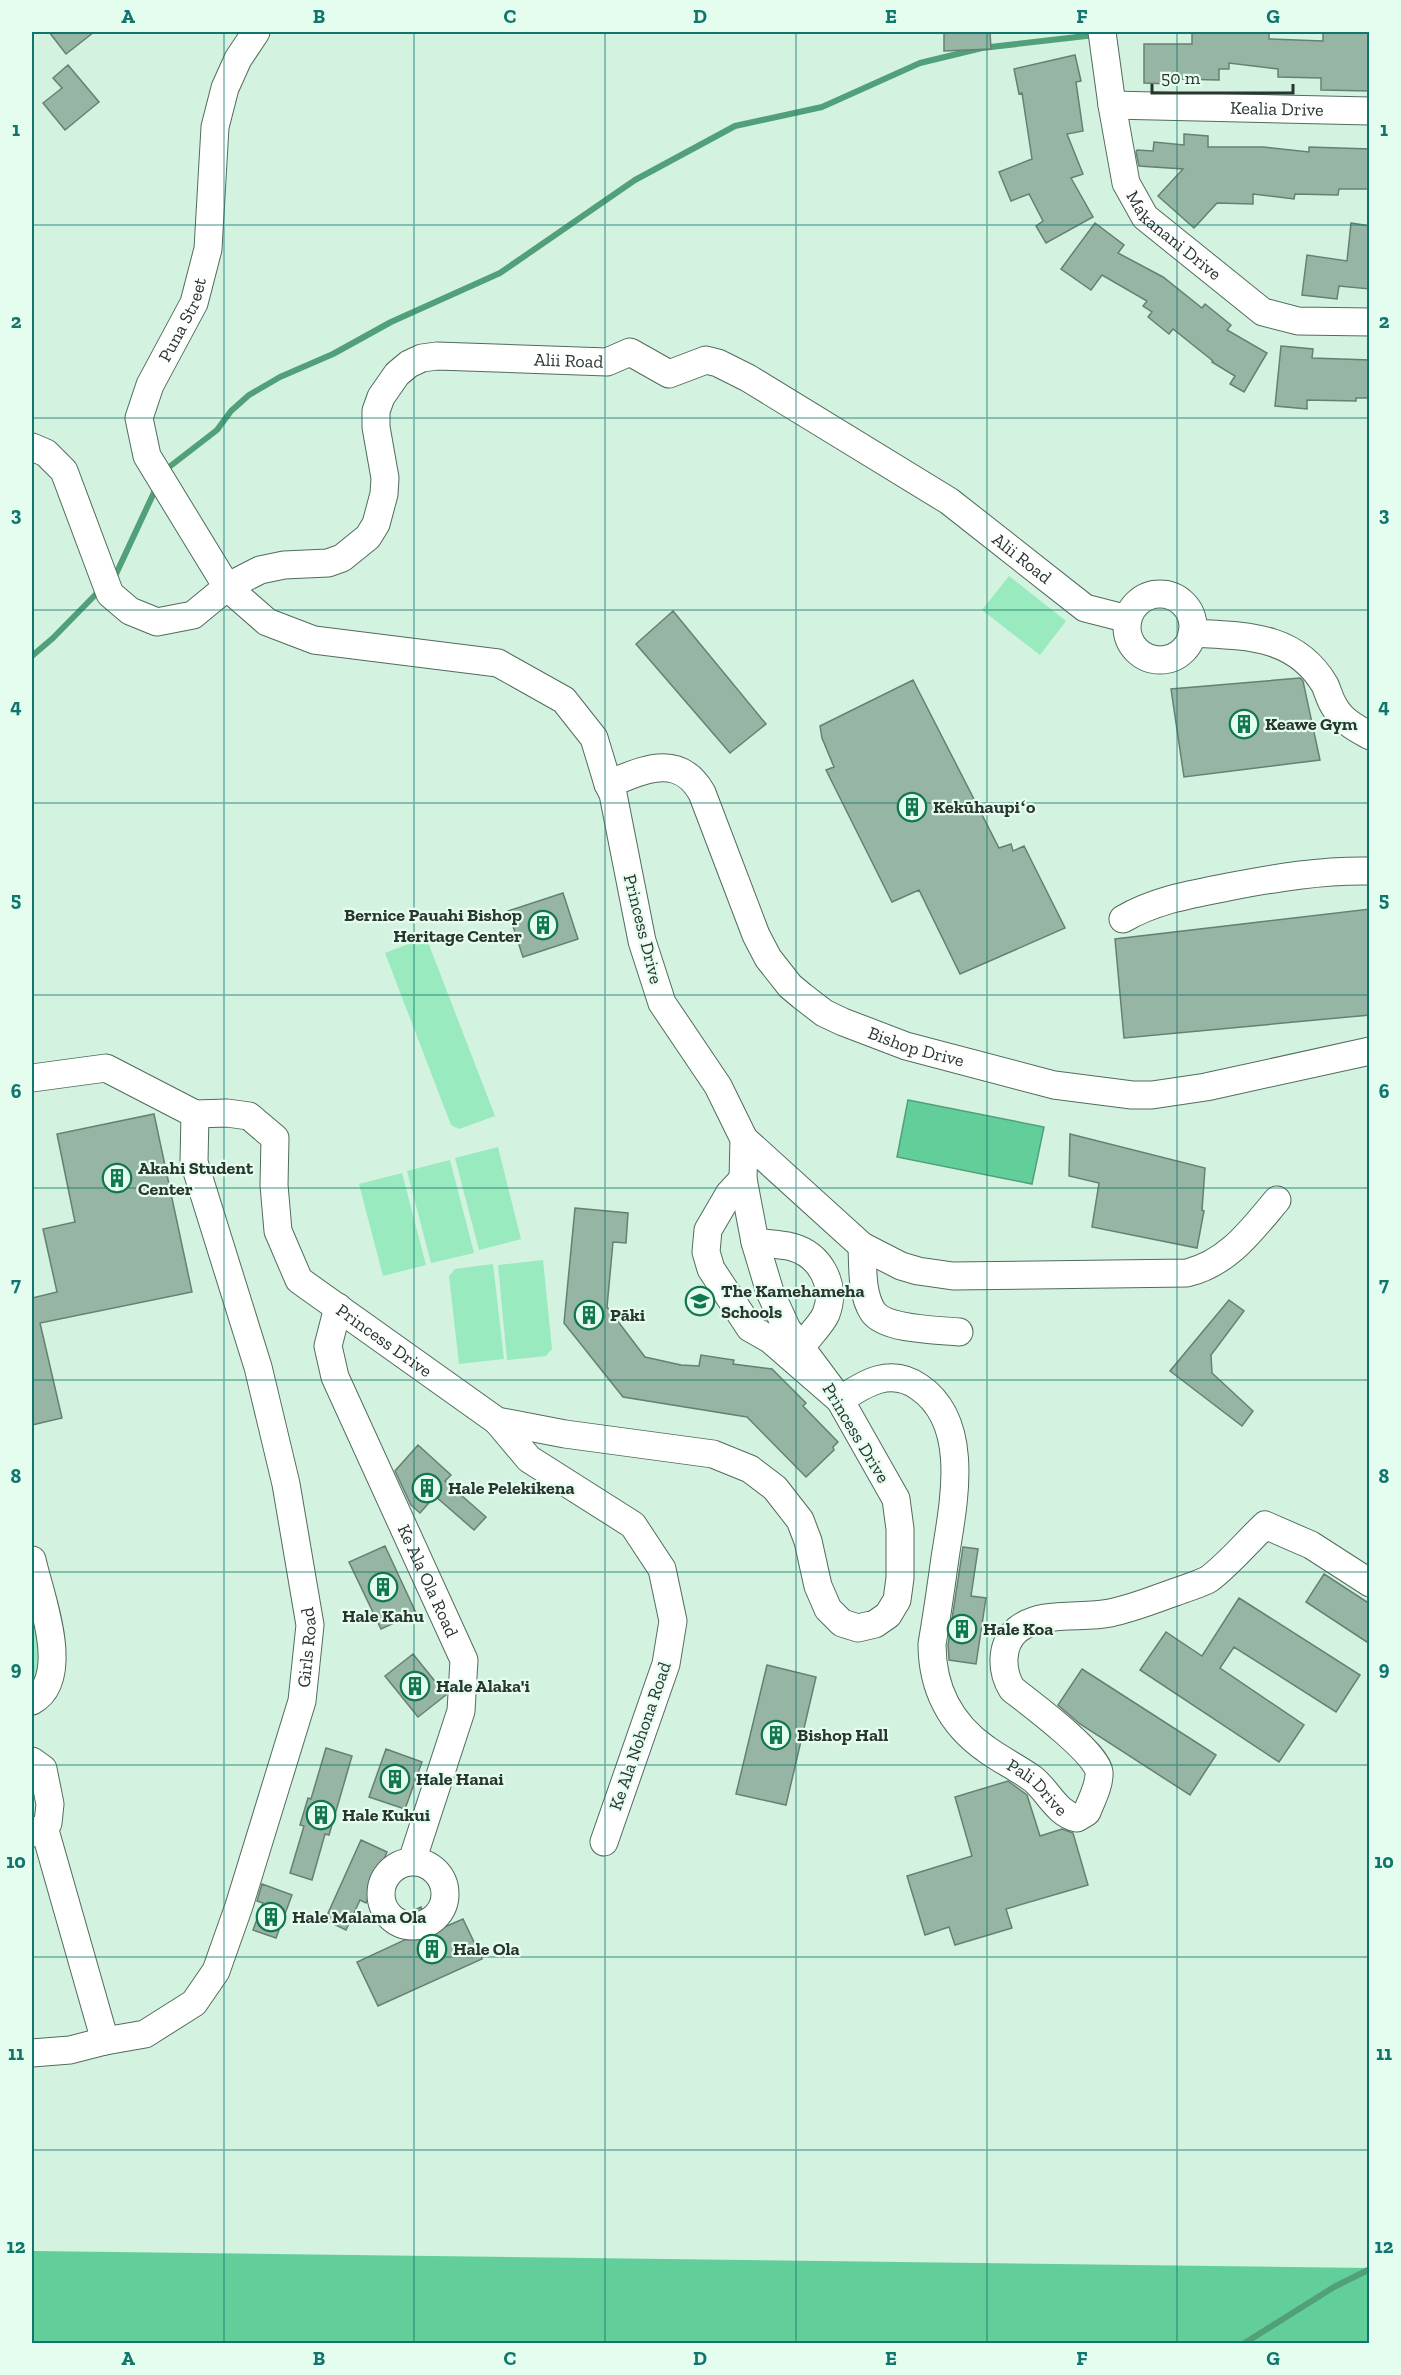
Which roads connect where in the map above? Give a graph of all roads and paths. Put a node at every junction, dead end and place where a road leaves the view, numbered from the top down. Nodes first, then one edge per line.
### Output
1 (256, 32) edge
2 (1103, 41) edge
3 (1112, 105) junction
4 (1370, 111) edge
5 (1370, 322) edge
6 (32, 447) edge
7 (227, 587) junction
8 (1128, 619) junction
9 (1192, 633) junction
10 (1370, 736) edge
11 (610, 789) junction
12 (1370, 871) edge
13 (1123, 919) dead end
14 (1370, 1051) edge
15 (32, 1078) edge
16 (195, 1114) junction
17 (744, 1139) junction
18 (743, 1179) junction
19 (1277, 1200) dead end
20 (755, 1242) junction
21 (862, 1246) junction
22 (338, 1307) junction
23 (959, 1332) dead end
24 (801, 1347) junction
25 (840, 1400) junction
26 (497, 1420) junction
27 (32, 1560) edge
28 (1370, 1583) edge
29 (32, 1701) edge
30 (32, 1761) edge
31 (38, 1830) edge
32 (604, 1842) dead end
33 (412, 1861) dead end
34 (105, 2041) junction
35 (32, 2052) edge

1 - 7 street, Puna Street
2 - 3 street, Makanani Drive
3 - 4 street, Kealia Drive
3 - 5 street, Makanani Drive
6 - 7 street
7 - 8 street, Alii Road
7 - 11 street, Princess Drive
8 - 9 street
8 - 9 street
9 - 10 street
11 - 14 street, Bishop Drive
11 - 17 street, Princess Drive
12 - 13 street
15 - 16 street
16 - 22 street, Princess Drive
16 - 34 street, Girls Road
17 - 18 street, Princess Drive
17 - 21 street
18 - 20 street, Princess Drive
18 - 25 street
19 - 21 street
20 - 24 street, Princess Drive
20 - 24 street
21 - 23 street
22 - 26 street, Princess Drive
22 - 33 street, Ke Ala Ola Road
24 - 25 street, Princess Drive
25 - 26 street, Princess Drive
25 - 28 street, Pali Drive
26 - 32 street, Ke Ala Nohona Road
27 - 29 street
30 - 31 street
31 - 34 street
34 - 35 street, Girls Road

